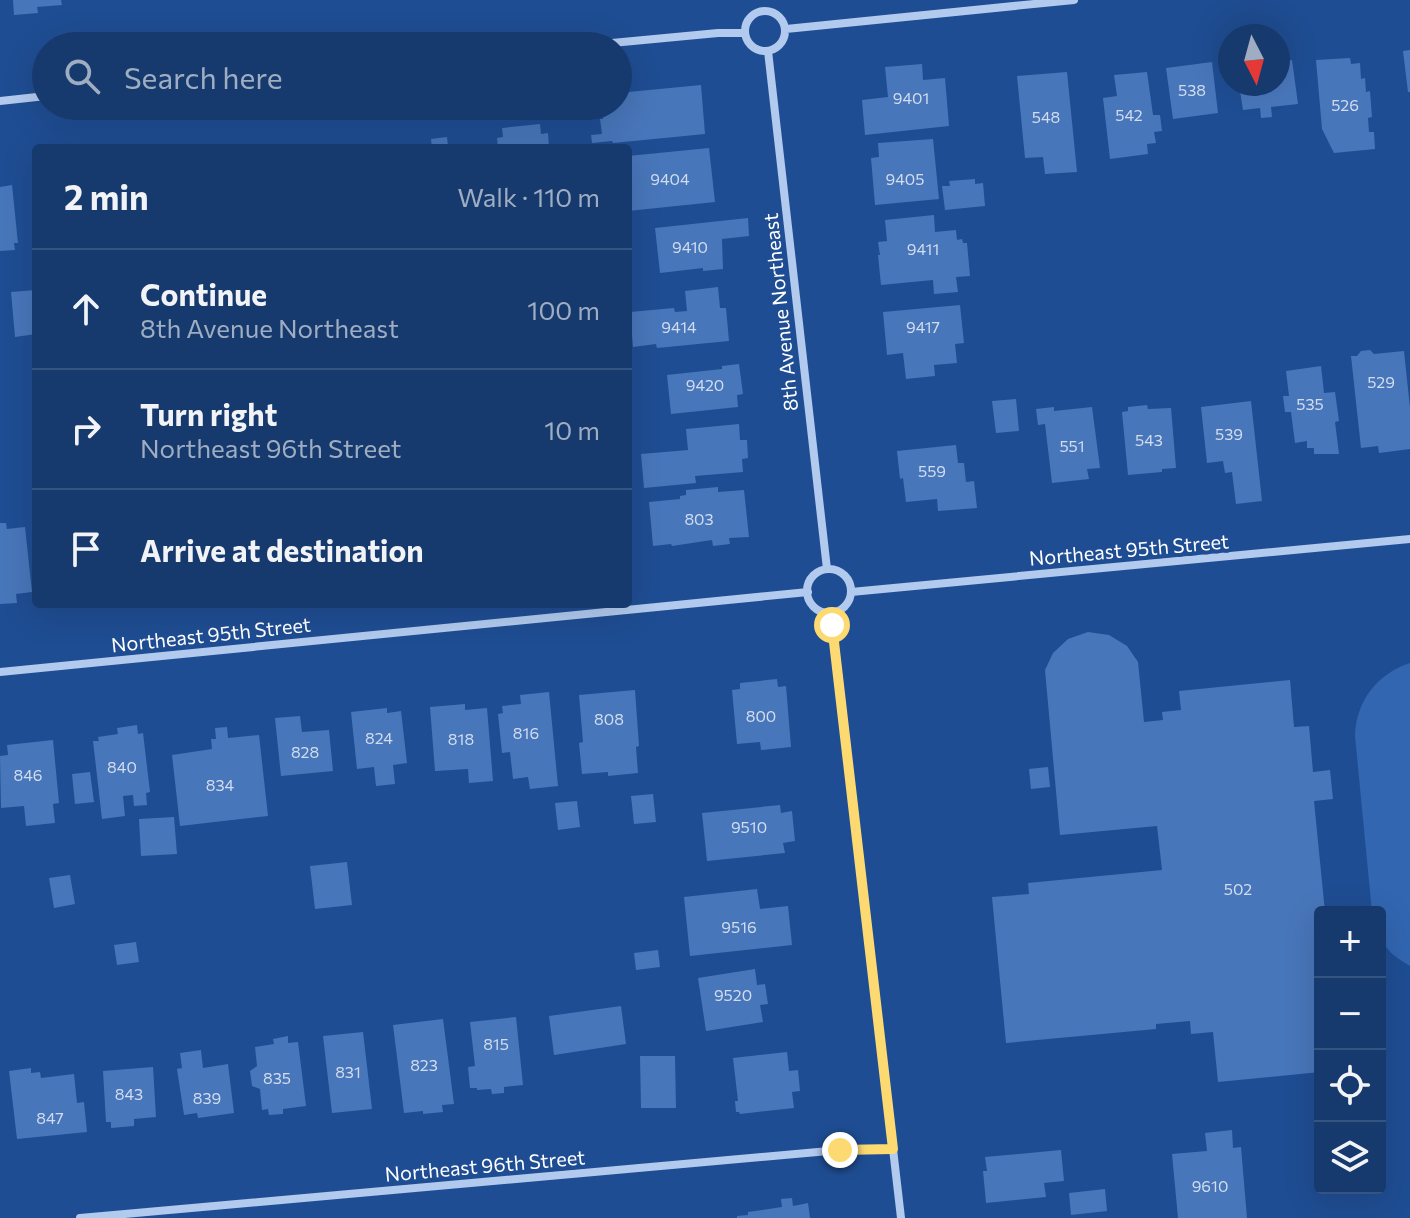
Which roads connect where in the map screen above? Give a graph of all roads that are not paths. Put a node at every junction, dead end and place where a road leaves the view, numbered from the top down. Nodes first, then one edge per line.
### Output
1 (762, 0) edge
2 (1074, 0) edge
3 (763, 11) junction
4 (786, 29) junction
5 (745, 33) junction
6 (632, 41) edge
7 (768, 51) junction
8 (32, 98) edge
9 (0, 101) edge
10 (1410, 539) edge
11 (827, 569) junction
12 (808, 592) junction
13 (851, 592) junction
14 (831, 613) junction
15 (0, 672) edge
16 (893, 1149) junction
17 (80, 1218) edge
18 (901, 1218) edge

1 - 3 street
2 - 4 street
3 - 4 street
3 - 5 street
4 - 7 street
5 - 6 street
5 - 7 street
7 - 11 street, 8th Avenue Northeast
8 - 9 street
10 - 13 street, Northeast 95th Street
11 - 12 street
11 - 13 street
12 - 14 street
12 - 15 street, Northeast 95th Street
13 - 14 street
14 - 16 street
16 - 17 street, Northeast 96th Street
16 - 18 street

